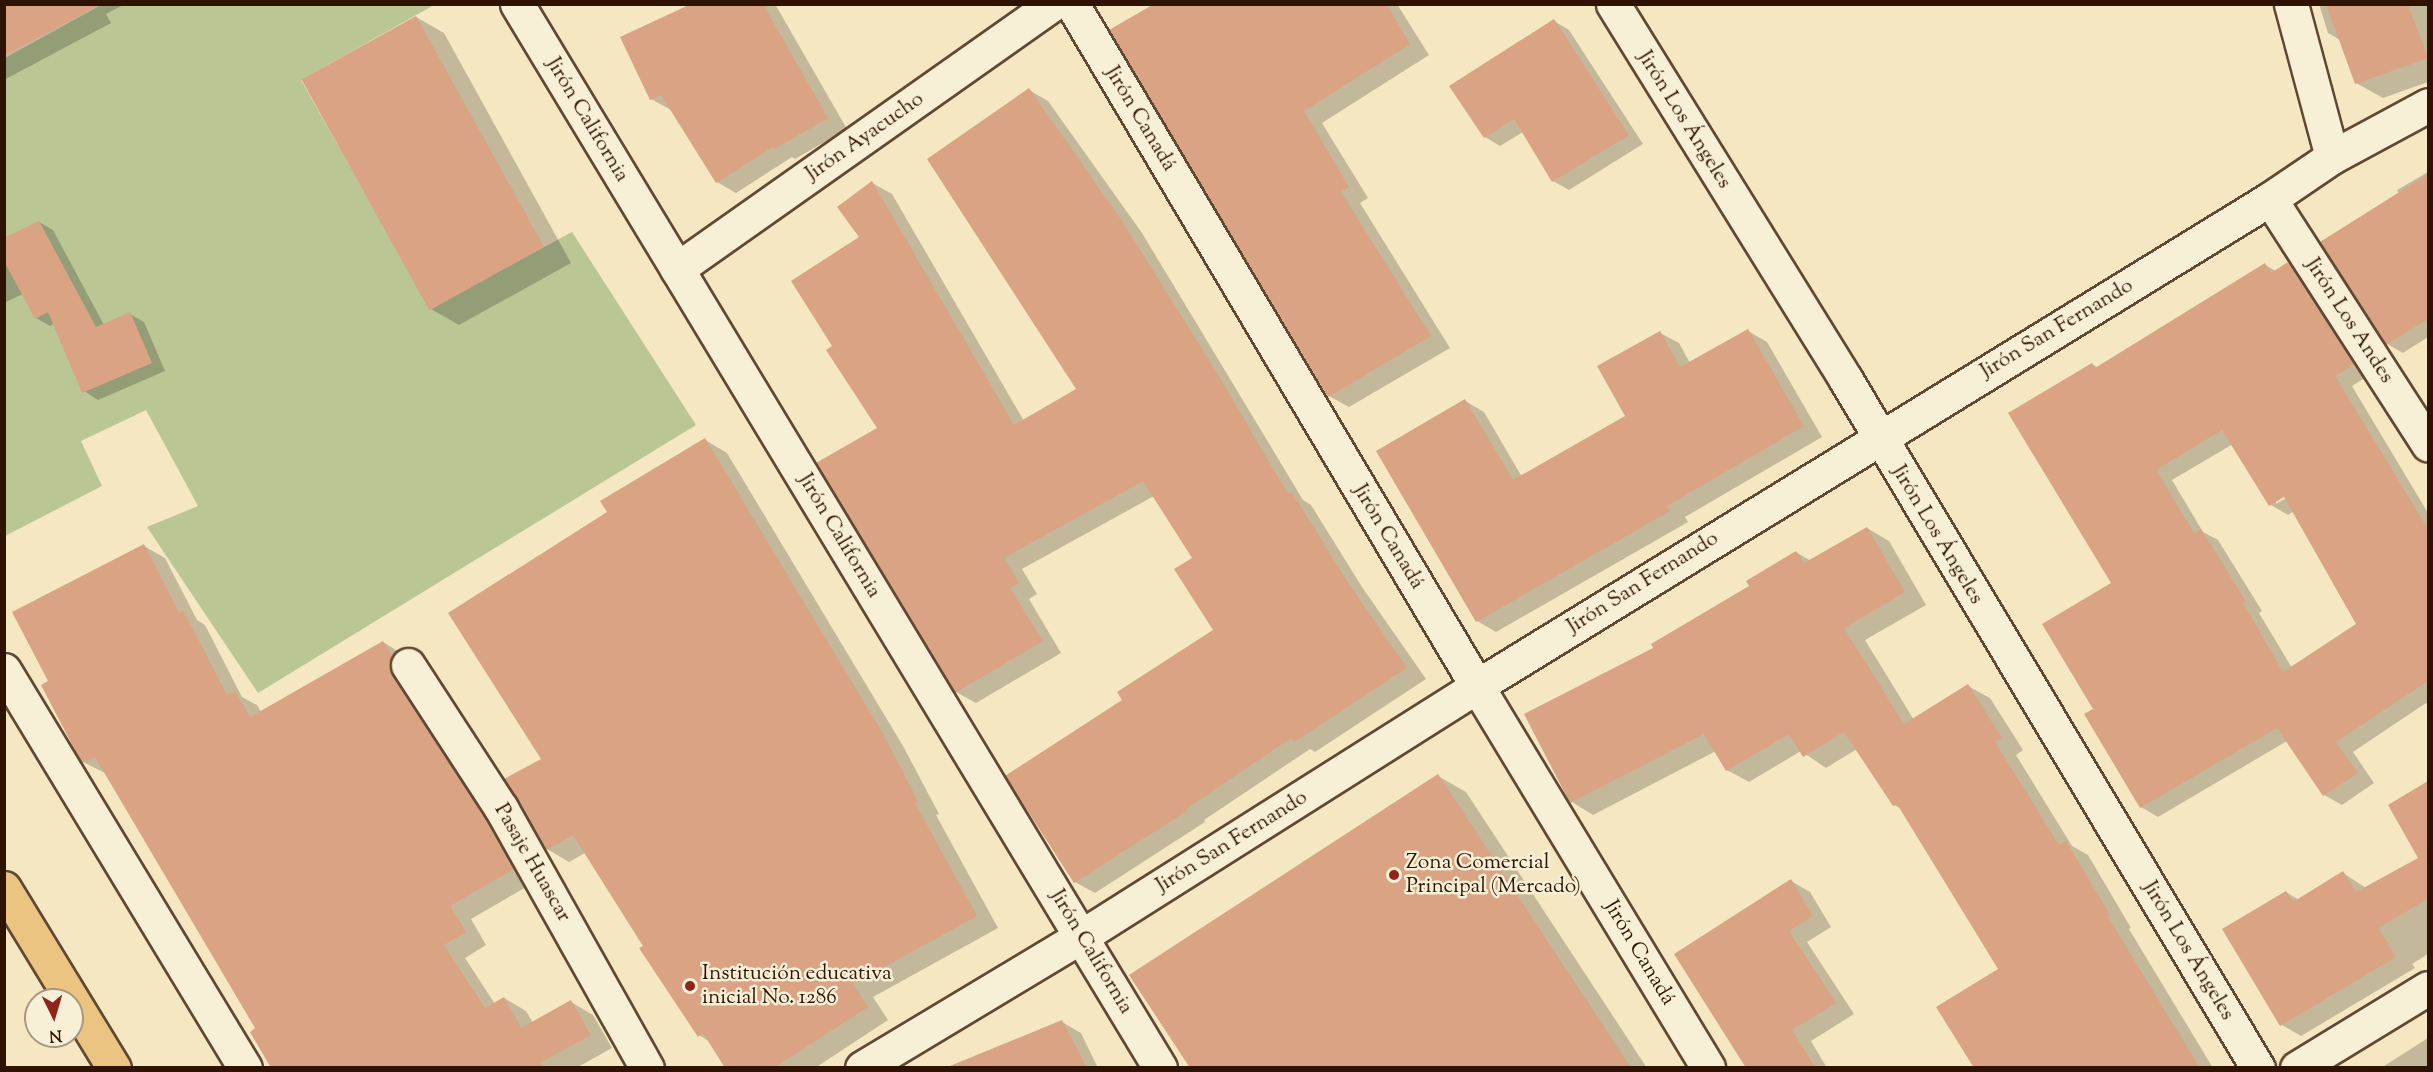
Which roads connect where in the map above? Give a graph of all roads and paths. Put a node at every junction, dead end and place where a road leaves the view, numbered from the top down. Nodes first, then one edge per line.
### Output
1 (517, 4) edge
2 (1053, 4) edge
3 (1072, 4) edge
4 (1613, 4) edge
5 (2291, 4) edge
6 (2428, 105) edge
7 (2332, 157) junction
8 (2270, 199) junction
9 (677, 269) junction
10 (1878, 437) junction
11 (2428, 444) edge
12 (408, 665) dead end
13 (4, 670) edge
14 (1477, 686) junction
15 (4, 888) edge
16 (1082, 936) junction
17 (2428, 988) edge
18 (114, 1068) edge
19 (245, 1068) edge
20 (647, 1068) edge
21 (862, 1068) edge
22 (1160, 1068) edge
23 (1708, 1068) edge
24 (2258, 1068) edge
25 (2297, 1068) edge

1 - 9 street, Jirón California
2 - 9 street, Jirón Ayacucho
3 - 14 street, Jirón Canadá
4 - 10 street, Jirón Los Ángeles
5 - 7 street
6 - 7 street, Jirón San Fernando
7 - 8 street, Jirón San Fernando
8 - 10 street, Jirón San Fernando
8 - 11 street, Jirón Los Andes
9 - 16 street, Jirón California
10 - 14 street, Jirón San Fernando
10 - 24 street, Jirón Los Ángeles
12 - 20 street, Pasaje Huascar
13 - 19 street
14 - 16 street, Jirón San Fernando
14 - 23 street, Jirón Canadá
15 - 18 highway
16 - 21 street, Jirón San Fernando
16 - 22 street, Jirón California
17 - 25 street

